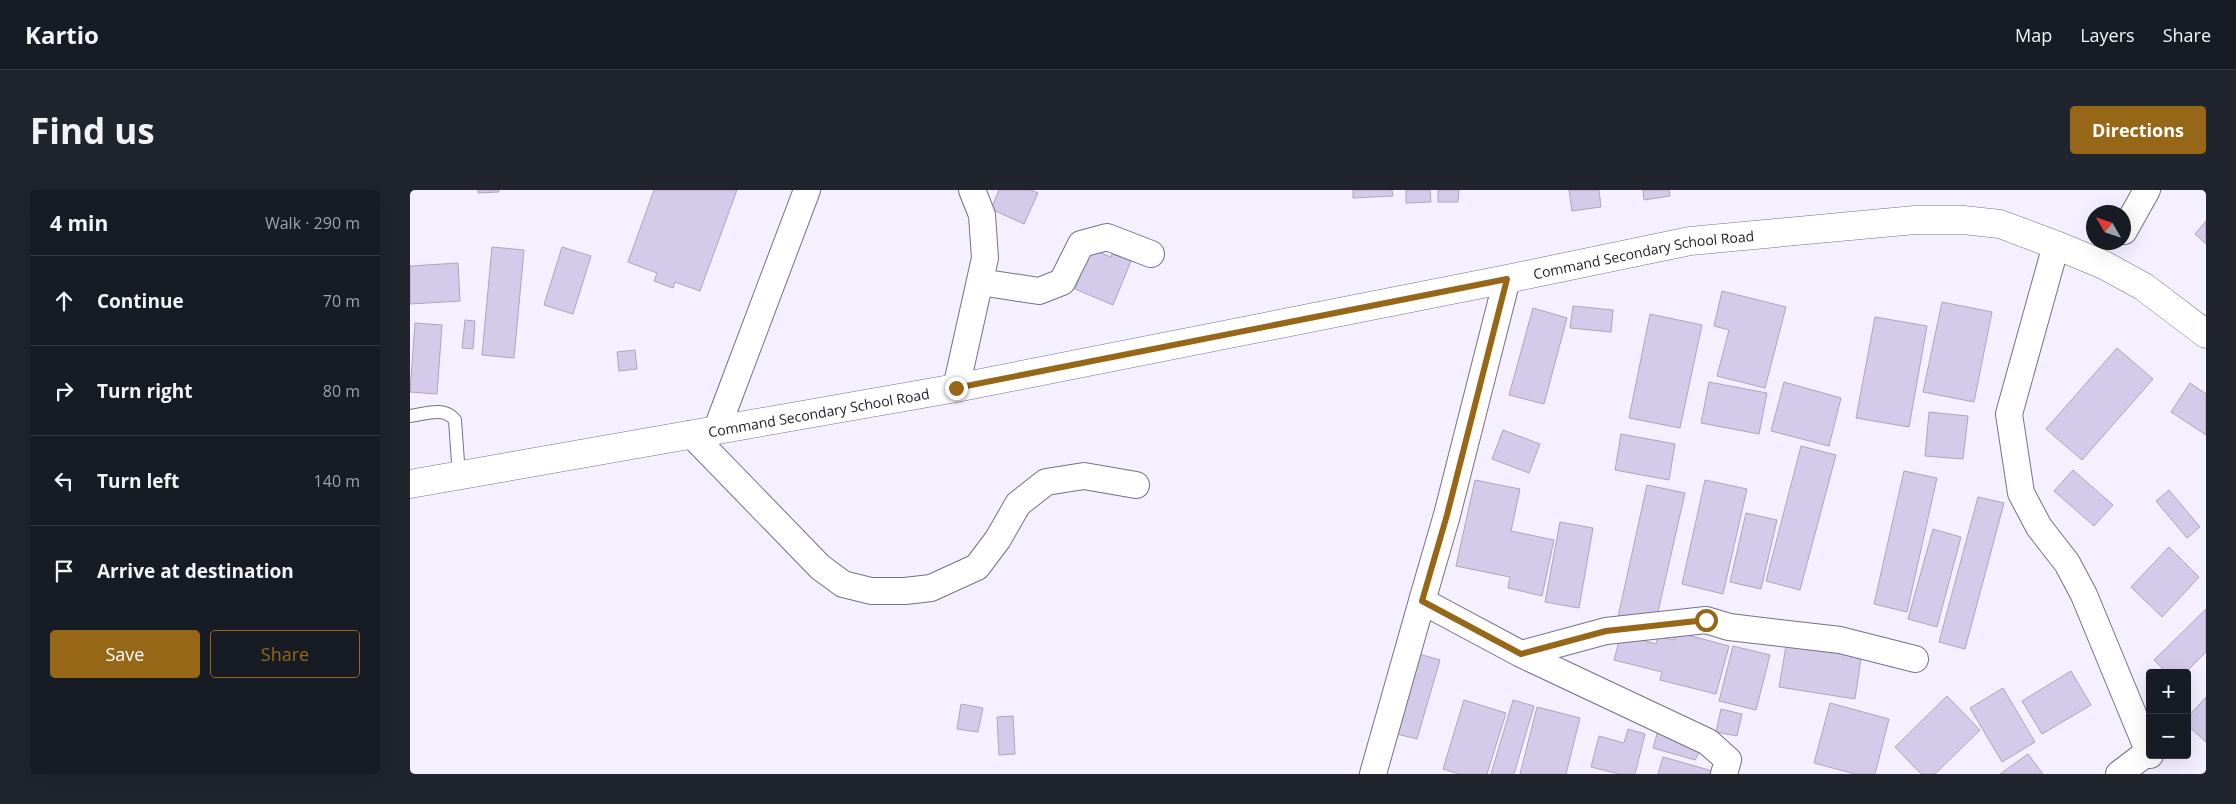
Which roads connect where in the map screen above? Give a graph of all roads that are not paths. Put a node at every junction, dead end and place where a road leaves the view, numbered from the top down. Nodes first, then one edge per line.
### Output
1 (807, 190) edge
2 (972, 190) edge
3 (2147, 190) edge
4 (2131, 219) edge
5 (2056, 245) junction
6 (1150, 254) dead end
7 (2111, 254) edge
8 (1507, 279) junction
9 (980, 282) junction
10 (2206, 334) edge
11 (956, 388) junction
12 (410, 416) edge
13 (703, 433) junction
14 (459, 476) junction
15 (410, 484) edge
16 (1136, 485) dead end
17 (1422, 601) junction
18 (1521, 654) junction
19 (1916, 659) dead end
20 (2146, 747) edge
21 (2146, 756) edge
22 (2152, 759) edge
23 (1731, 769) edge
24 (1373, 774) edge
25 (2119, 774) edge
26 (2161, 774) edge

1 - 13 street
2 - 9 street
3 - 4 street
5 - 7 main road, Command Secondary School Road
5 - 8 main road, Command Secondary School Road
5 - 20 street
6 - 9 street
7 - 10 main road, Command Secondary School Road
8 - 11 main road, Command Secondary School Road
8 - 17 street
9 - 11 street
11 - 13 main road, Command Secondary School Road
12 - 14 lane
13 - 14 main road, Command Secondary School Road
13 - 16 street
14 - 15 main road, Command Secondary School Road
17 - 18 street
17 - 24 street
18 - 19 street
18 - 23 street
21 - 25 street
22 - 26 street

